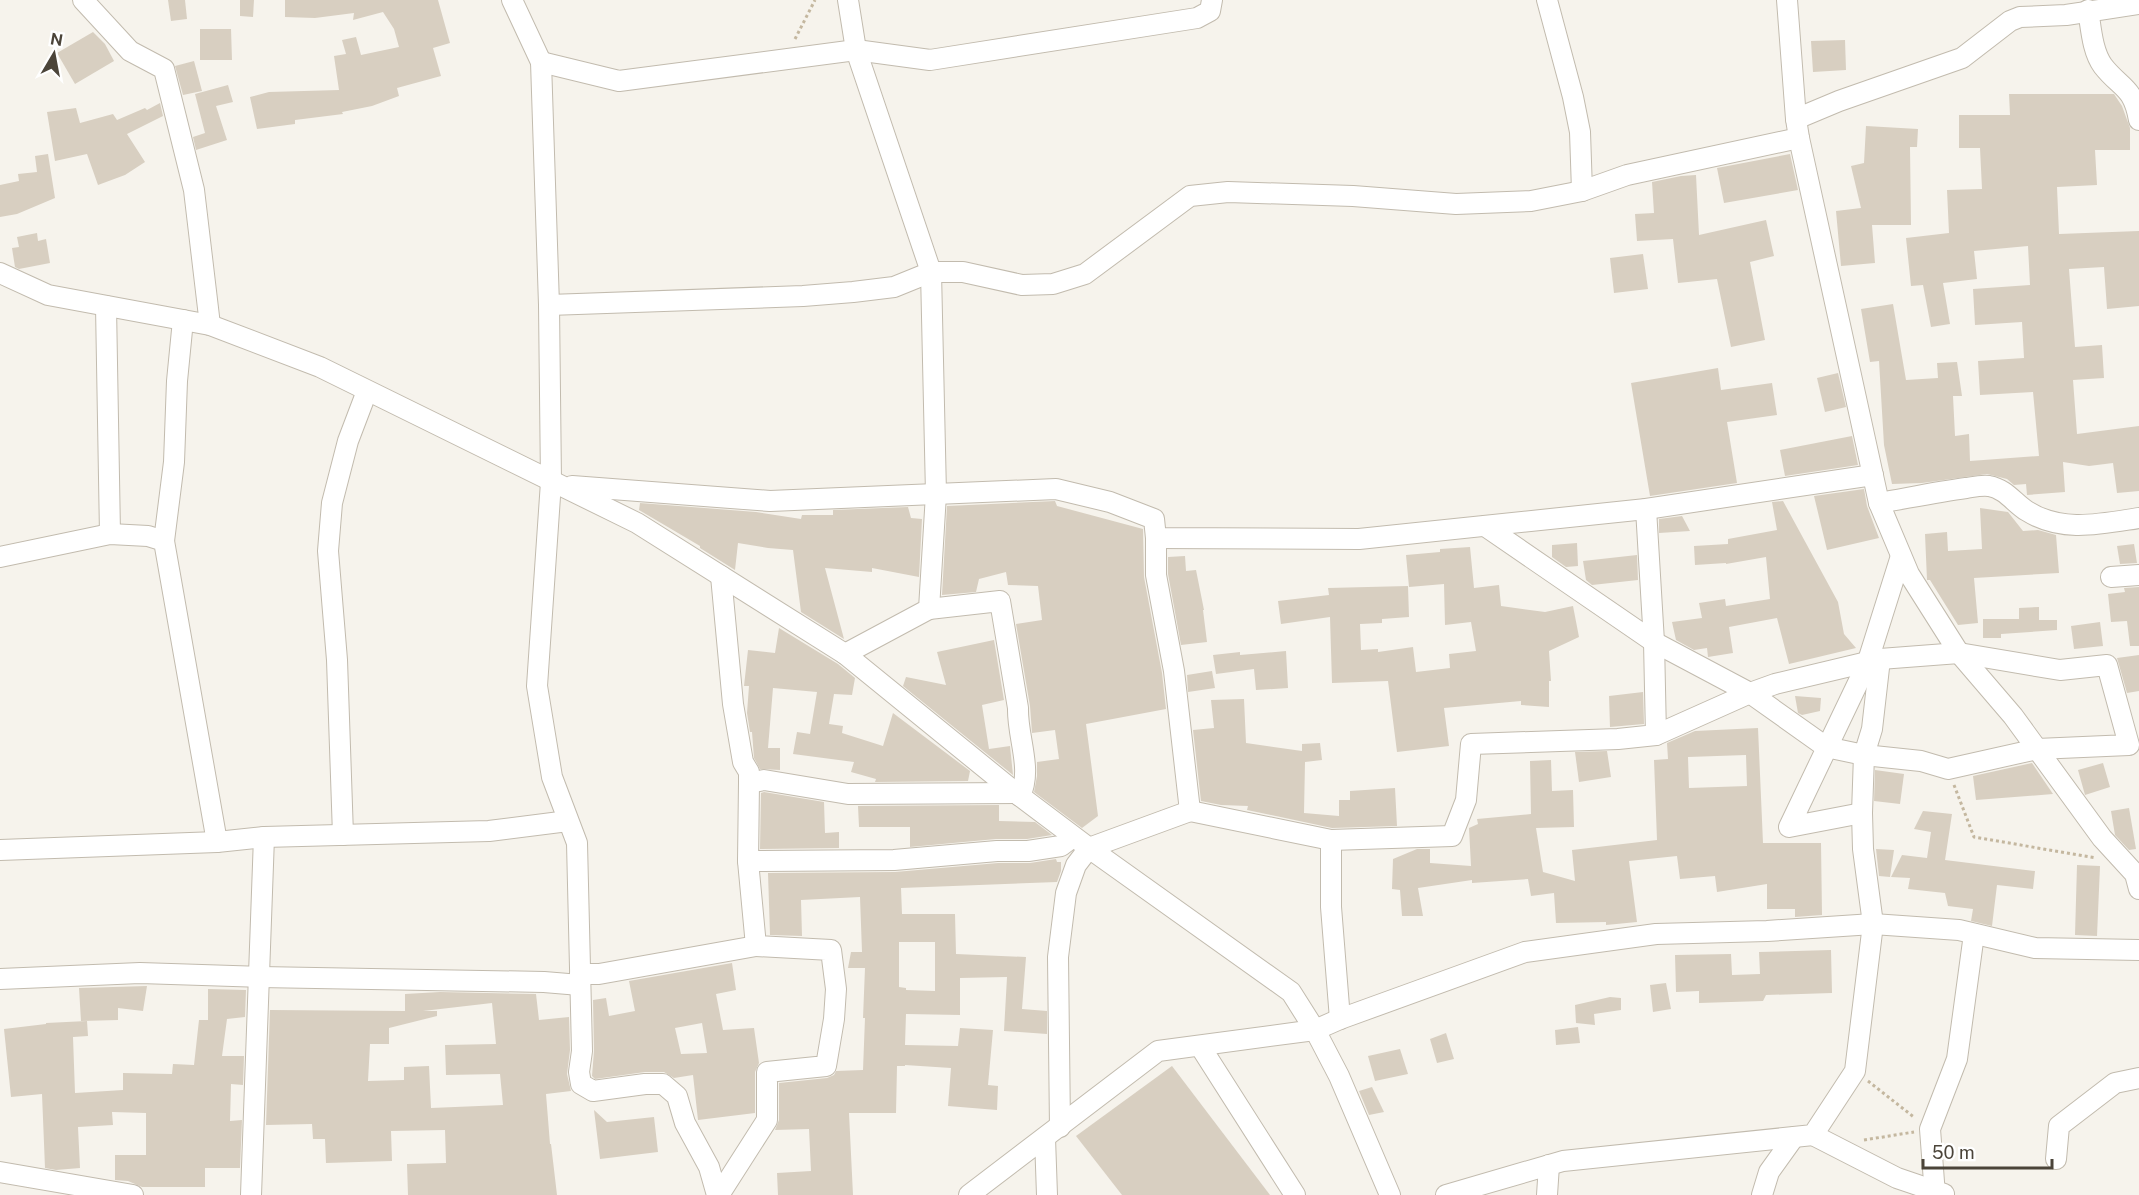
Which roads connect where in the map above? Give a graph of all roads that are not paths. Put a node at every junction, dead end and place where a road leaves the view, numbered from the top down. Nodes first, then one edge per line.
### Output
1 (83, 0) edge
2 (512, 0) edge
3 (848, 0) edge
4 (1212, 0) edge
5 (1547, 0) edge
6 (1787, 0) edge
7 (2139, 3) edge
8 (2088, 10) junction
9 (856, 50) junction
10 (541, 62) junction
11 (2139, 120) edge
12 (1797, 129) junction
13 (1582, 191) junction
14 (931, 272) junction
15 (0, 273) edge
16 (549, 305) junction
17 (106, 306) junction
18 (183, 320) junction
19 (210, 325) junction
20 (367, 391) junction
21 (1873, 475) junction
22 (551, 482) junction
23 (936, 494) junction
24 (1879, 503) junction
25 (1646, 509) junction
26 (2139, 518) edge
27 (1485, 526) junction
28 (110, 534) junction
29 (1156, 537) junction
30 (164, 541) junction
31 (1901, 555) junction
32 (0, 557) edge
33 (2139, 575) edge
34 (721, 576) junction
35 (2111, 578) dead end
36 (929, 609) junction
37 (1654, 642) junction
38 (1959, 653) junction
39 (845, 654) junction
40 (1873, 661) junction
41 (1750, 693) junction
42 (1656, 735) junction
43 (1826, 747) junction
44 (2037, 749) junction
45 (1864, 755) junction
46 (749, 783) junction
47 (1018, 795) junction
48 (1190, 811) junction
49 (1862, 813) junction
50 (568, 821) junction
51 (343, 835) junction
52 (264, 837) junction
53 (1331, 840) junction
54 (218, 842) junction
55 (1081, 842) junction
56 (0, 850) edge
57 (748, 861) junction
58 (2138, 878) edge
59 (1873, 924) junction
60 (1974, 934) junction
61 (756, 946) junction
62 (2139, 950) edge
63 (260, 977) junction
64 (0, 979) edge
65 (580, 980) junction
66 (1340, 1019) junction
67 (1315, 1030) junction
68 (1200, 1046) junction
69 (2139, 1078) edge
70 (1053, 1132) junction
71 (1803, 1136) junction
72 (2056, 1159) dead end
73 (1549, 1165) junction
74 (0, 1172) edge
75 (1047, 1187) edge
76 (1939, 1194) edge
77 (133, 1195) edge
78 (251, 1195) edge
79 (718, 1195) edge
80 (969, 1195) edge
81 (1062, 1195) edge
82 (1295, 1195) edge
83 (1390, 1195) edge
84 (1446, 1195) edge
85 (1547, 1195) edge
86 (1762, 1195) edge

1 - 19 street
2 - 10 street
3 - 9 street
4 - 9 street
5 - 13 street
6 - 12 street
7 - 8 street
8 - 11 street
8 - 12 street
9 - 10 street
9 - 14 street
10 - 16 street
12 - 13 street
12 - 21 street
13 - 14 street
14 - 16 street
14 - 23 street
15 - 17 street
16 - 22 street
17 - 18 street
17 - 28 street
18 - 19 street
18 - 30 street
19 - 20 street
20 - 22 street
20 - 51 street
21 - 24 street
21 - 25 street
22 - 23 street
22 - 34 street
22 - 50 street
23 - 29 street
23 - 36 street
24 - 26 street
24 - 31 street
25 - 27 street
25 - 37 street
27 - 29 street
27 - 37 street
28 - 30 street
28 - 32 street
29 - 48 street
30 - 54 street
31 - 38 street
31 - 40 street
33 - 35 street
34 - 39 street
34 - 46 street
36 - 39 street
36 - 47 street
37 - 41 street
37 - 42 street
38 - 40 street
38 - 44 street
38 - 44 street
39 - 47 street
40 - 41 street
40 - 43 street
40 - 45 street
41 - 42 street
41 - 43 street
42 - 53 street
43 - 45 street
43 - 49 street
44 - 45 street
44 - 58 street
45 - 49 street
46 - 47 street
46 - 57 street
47 - 55 street
48 - 53 street
48 - 55 street
49 - 59 street
50 - 51 street
50 - 65 street
51 - 52 street
52 - 54 street
52 - 63 street
53 - 66 street
54 - 56 street
55 - 57 street
55 - 67 street
55 - 70 street
57 - 61 street
59 - 60 street
59 - 66 street
59 - 71 street
60 - 62 street
60 - 76 street
61 - 65 street
61 - 79 street
63 - 64 street
63 - 65 street
63 - 78 street
65 - 79 street
66 - 67 street
67 - 68 street
67 - 83 street
68 - 70 street
68 - 82 street
69 - 72 street
70 - 75 street
70 - 80 street
71 - 73 street
71 - 76 street
71 - 86 street
73 - 84 street
73 - 85 street
74 - 77 street
75 - 81 street

